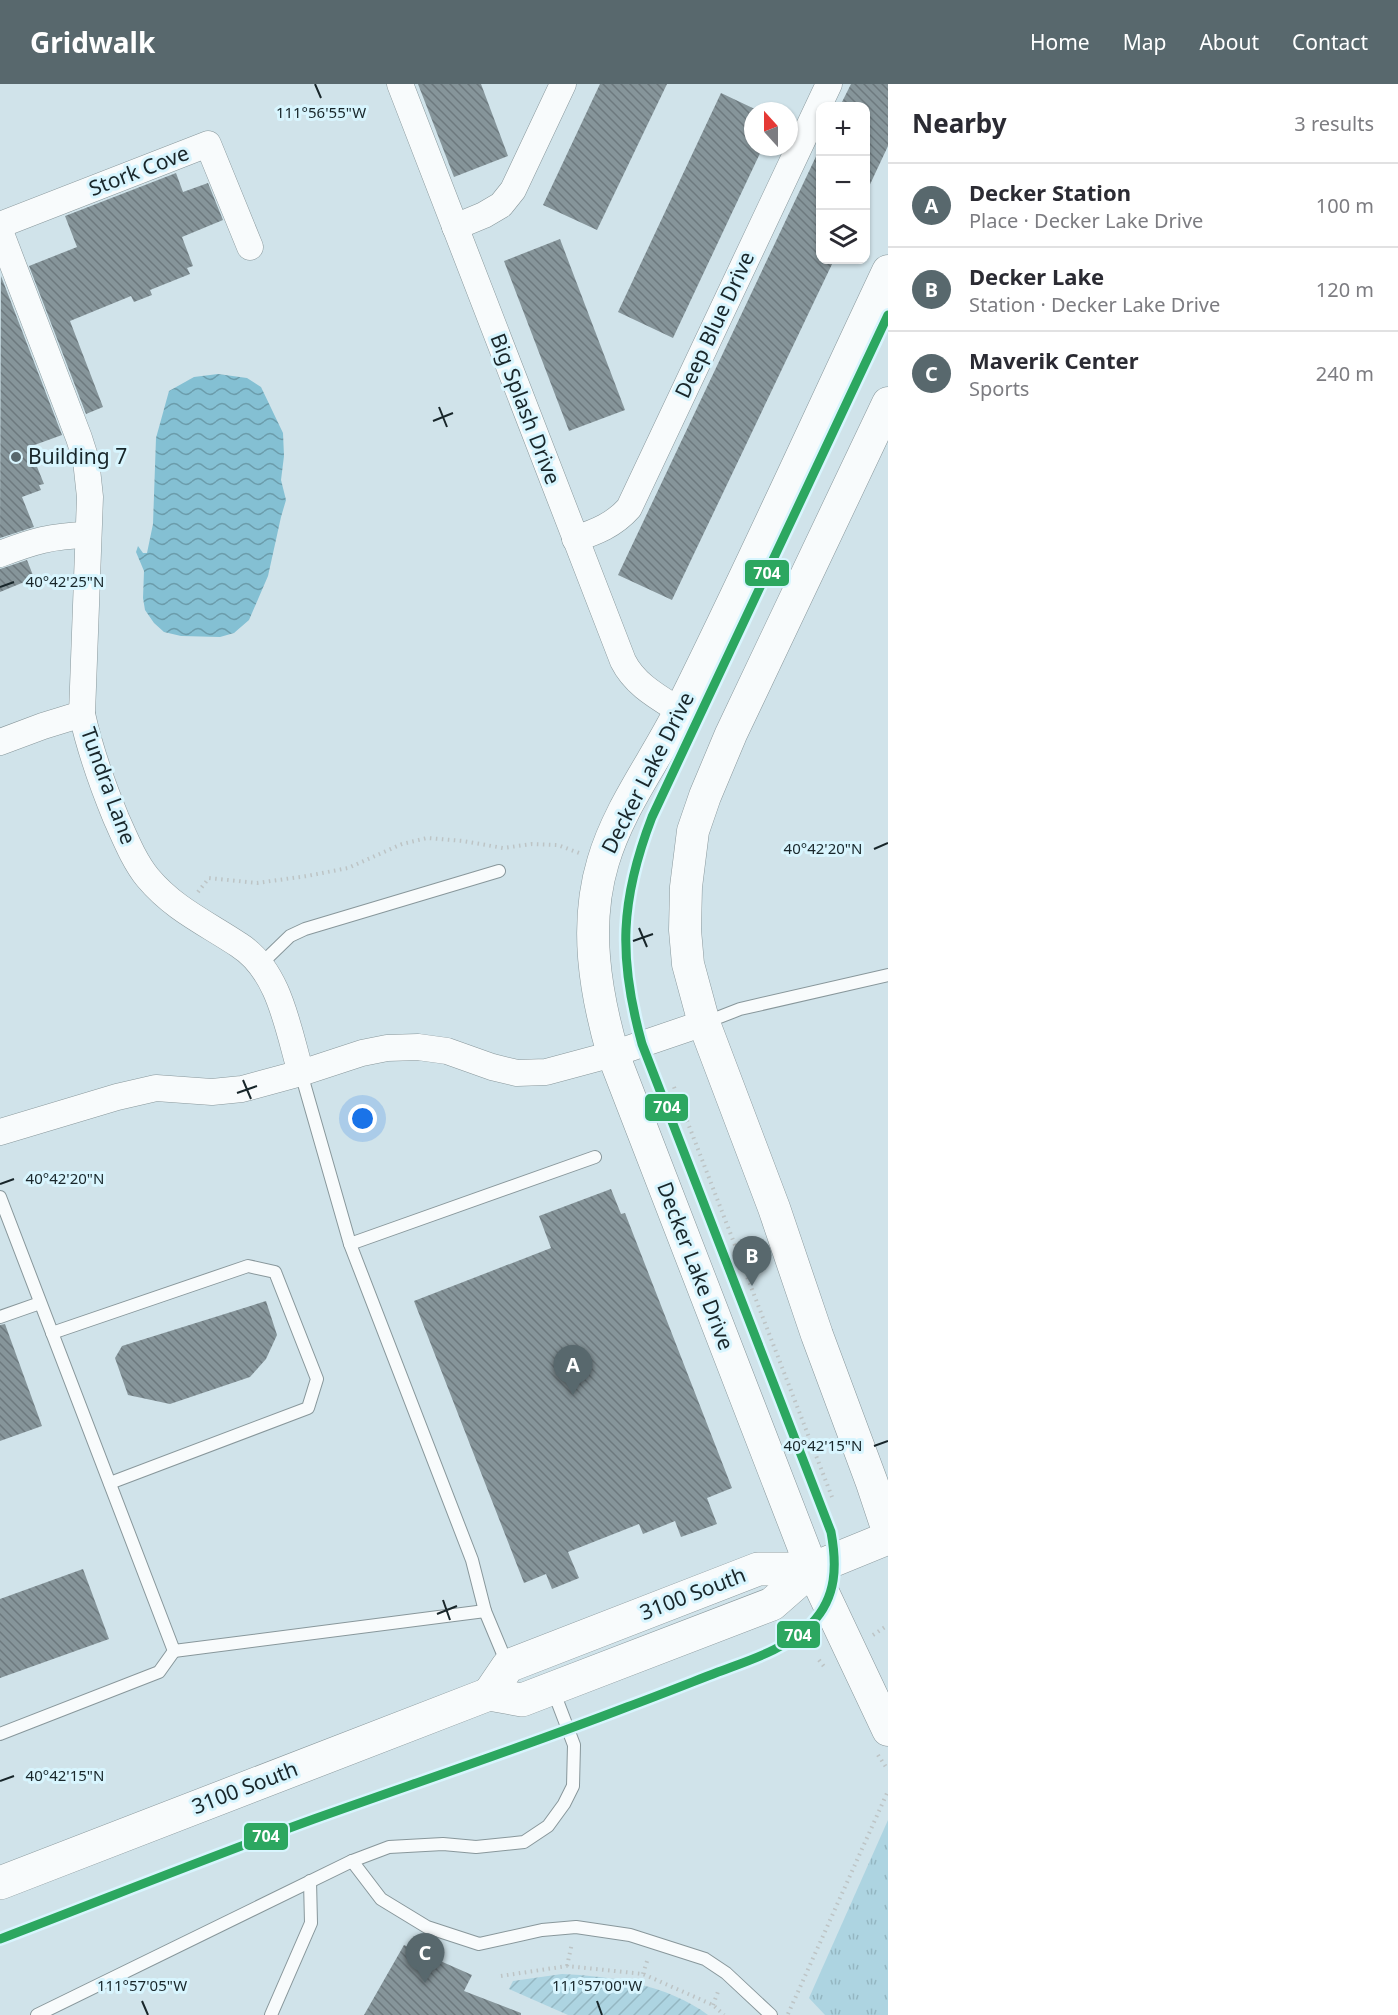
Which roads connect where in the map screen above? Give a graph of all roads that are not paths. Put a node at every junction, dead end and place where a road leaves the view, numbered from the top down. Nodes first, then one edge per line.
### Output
1 (400, 84) edge
2 (564, 84) edge
3 (824, 86) edge
4 (0, 225) edge
5 (455, 227) junction
6 (0, 231) edge
7 (250, 247) dead end
8 (888, 271) edge
9 (888, 403) edge
10 (87, 535) junction
11 (575, 539) junction
12 (0, 554) edge
13 (680, 711) junction
14 (82, 714) junction
15 (0, 742) edge
16 (499, 871) dead end
17 (261, 965) junction
18 (888, 975) edge
19 (704, 1023) junction
20 (613, 1053) junction
21 (301, 1073) junction
22 (0, 1132) edge
23 (595, 1156) dead end
24 (0, 1197) edge
25 (350, 1244) junction
26 (40, 1303) junction
27 (0, 1317) edge
28 (52, 1333) junction
29 (110, 1483) junction
30 (888, 1531) edge
31 (888, 1538) edge
32 (812, 1569) junction
33 (485, 1611) junction
34 (174, 1651) junction
35 (508, 1666) junction
36 (553, 1689) junction
37 (489, 1694) junction
38 (888, 1730) edge
39 (0, 1734) edge
40 (352, 1861) junction
41 (310, 1881) junction
42 (0, 1883) edge
43 (38, 2015) edge
44 (271, 2015) edge
45 (771, 2015) edge

1 - 5 street, Big Splash Drive
2 - 5 street
3 - 11 street, Deep Blue Drive
4 - 7 street, Stork Cove
5 - 11 street, Big Splash Drive
6 - 10 street, Tundra Lane
8 - 13 street, Decker Lake Drive
9 - 19 street
10 - 12 street
10 - 14 street, Tundra Lane
11 - 13 street, Big Splash Drive
13 - 20 street, Decker Lake Drive
14 - 15 street
14 - 17 street, Tundra Lane
16 - 17 lane
17 - 21 street, Tundra Lane
18 - 19 lane
19 - 20 street
19 - 30 street
20 - 21 street
20 - 32 street, Decker Lake Drive
21 - 22 street
21 - 25 lane
23 - 25 lane
24 - 26 lane
25 - 33 lane
26 - 27 lane
26 - 28 lane
28 - 29 lane
28 - 29 lane
29 - 34 lane
31 - 32 main road, 3100 South
32 - 35 main road, 3100 South
32 - 36 main road, 3100 South
32 - 38 street, Decker Lake Drive
33 - 34 lane
33 - 35 lane
34 - 39 lane
35 - 37 main road
36 - 37 main road, 3100 South
36 - 40 lane
37 - 42 main road, 3100 South
40 - 41 lane
40 - 45 lane
41 - 43 lane
41 - 44 lane

